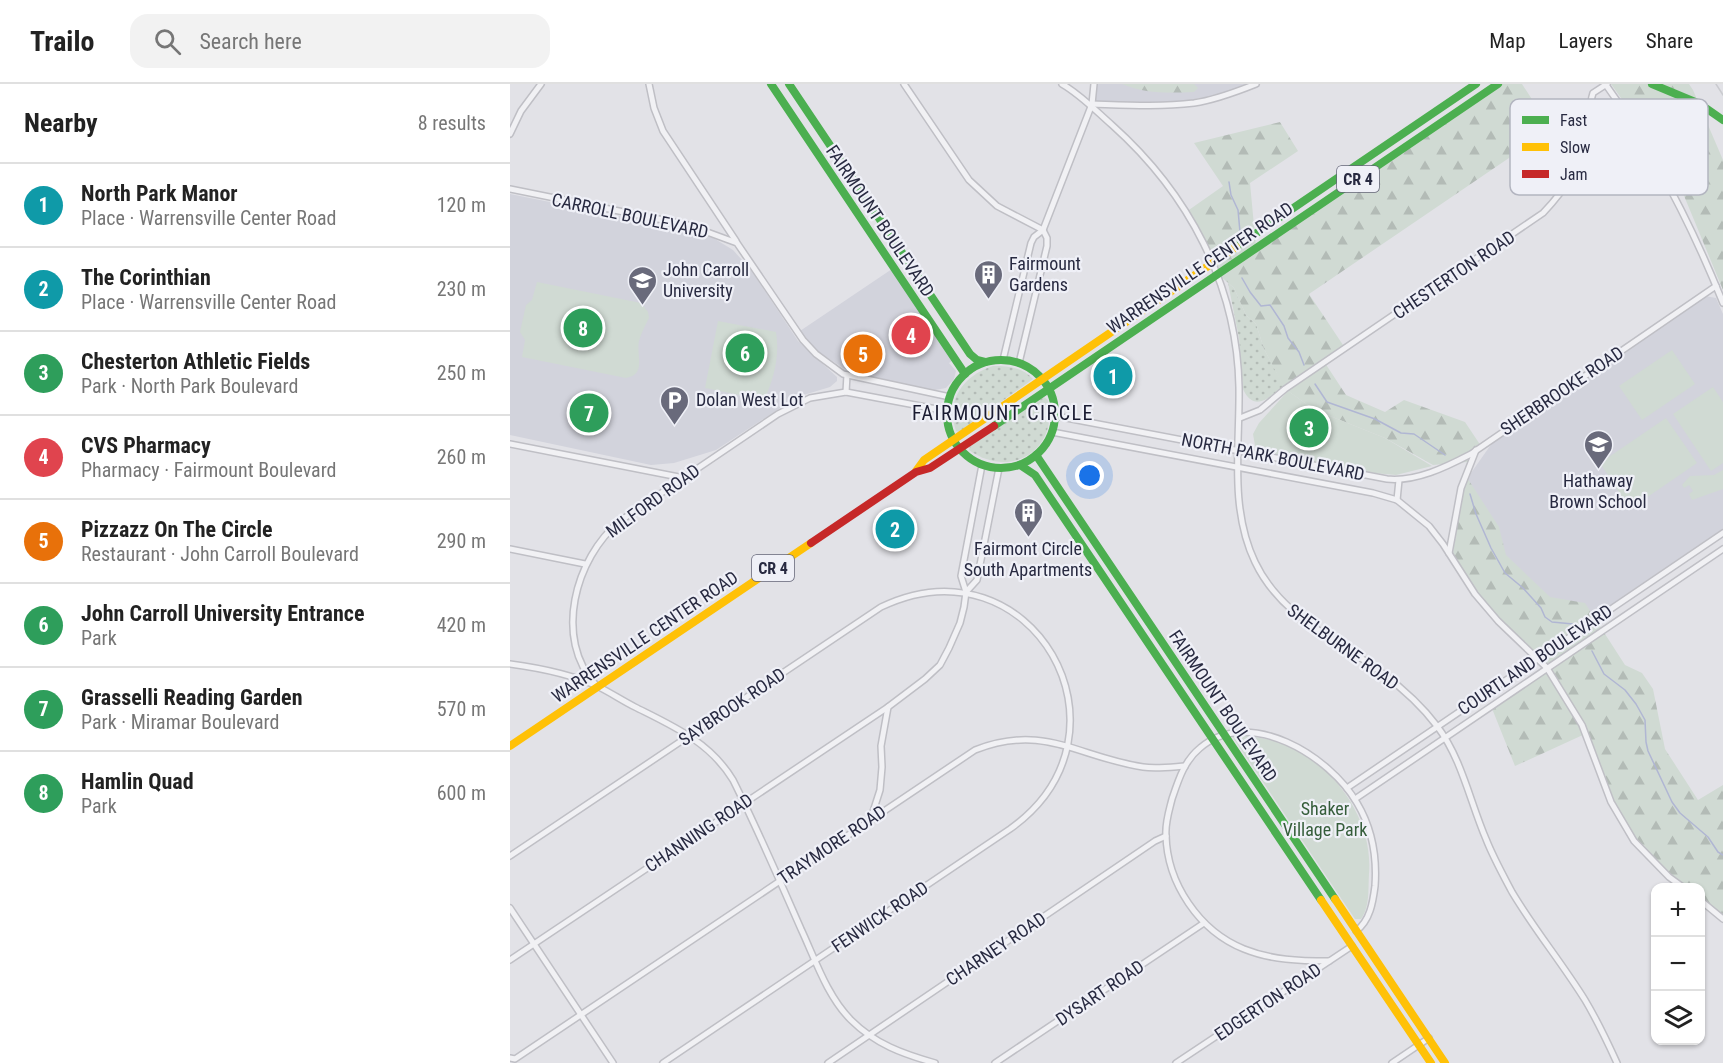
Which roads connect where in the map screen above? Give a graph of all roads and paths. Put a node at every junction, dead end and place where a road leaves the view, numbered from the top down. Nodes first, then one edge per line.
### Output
1 (541, 84) edge
2 (649, 84) edge
3 (771, 84) edge
4 (789, 84) edge
5 (904, 84) edge
6 (1062, 84) edge
7 (1094, 84) edge
8 (1256, 84) edge
9 (1476, 84) edge
10 (1498, 84) edge
11 (1652, 84) edge
12 (1606, 85) edge
13 (1592, 99) edge
14 (1616, 99) edge
15 (1688, 99) edge
16 (1092, 104) junction
17 (1708, 110) edge
18 (1723, 120) edge
19 (510, 134) edge
20 (510, 189) edge
21 (1559, 195) edge
22 (1673, 195) edge
23 (1043, 230) junction
24 (737, 243) junction
25 (1214, 263) junction
26 (1218, 274) junction
27 (1716, 285) junction
28 (1723, 303) edge
29 (1003, 360) junction
30 (985, 362) junction
31 (1019, 363) junction
32 (965, 374) junction
33 (848, 375) junction
34 (1043, 379) junction
35 (1049, 389) junction
36 (846, 393) junction
37 (950, 397) junction
38 (947, 411) junction
39 (1056, 416) junction
40 (1239, 418) junction
41 (1052, 432) junction
42 (954, 440) junction
43 (510, 444) edge
44 (960, 449) junction
45 (1476, 450) junction
46 (1239, 451) junction
47 (1036, 455) junction
48 (982, 465) junction
49 (1020, 465) junction
50 (999, 468) junction
51 (1239, 468) junction
52 (916, 472) junction
53 (684, 478) junction
54 (1399, 480) junction
55 (1397, 500) junction
56 (1723, 533) edge
57 (510, 549) edge
58 (1723, 549) edge
59 (1449, 553) junction
60 (585, 564) junction
61 (1671, 568) junction
62 (1679, 579) junction
63 (966, 592) junction
64 (1538, 658) junction
65 (510, 664) edge
66 (1547, 668) junction
67 (597, 687) junction
68 (888, 707) junction
69 (1437, 726) junction
70 (690, 735) junction
71 (1224, 735) junction
72 (1445, 738) junction
73 (1213, 740) junction
74 (510, 746) edge
75 (1067, 746) junction
76 (1185, 766) junction
77 (1347, 788) junction
78 (1355, 799) junction
79 (743, 803) junction
80 (871, 819) junction
81 (1166, 836) junction
82 (510, 856) edge
83 (779, 881) junction
84 (1677, 883) edge
85 (1705, 904) edge
86 (510, 908) edge
87 (1723, 920) edge
88 (1204, 923) junction
89 (1356, 931) junction
90 (534, 944) junction
91 (1352, 946) junction
92 (510, 960) edge
93 (815, 961) junction
94 (1329, 961) junction
95 (582, 1015) junction
96 (869, 1035) junction
97 (1429, 1038) junction
98 (1419, 1045) junction
99 (514, 1060) edge
100 (613, 1063) edge
101 (663, 1063) edge
102 (828, 1063) edge
103 (935, 1063) edge
104 (995, 1063) edge
105 (1176, 1063) edge
106 (1392, 1063) edge
107 (1431, 1063) edge
108 (1445, 1063) edge
109 (1617, 1063) edge

1 - 19 street
2 - 24 street
3 - 32 main road, FAIRMOUNT BOULEVARD
4 - 30 main road, FAIRMOUNT BOULEVARD
5 - 23 street
6 - 16 street, SHELBURNE ROAD
7 - 16 street
8 - 16 street
9 - 25 main road, WARRENSVILLE CENTER ROAD / CR 4
10 - 26 main road, WARRENSVILLE CENTER ROAD / CR 4
11 - 15 main road
12 - 13 street, CHESTERTON ROAD
12 - 14 street
16 - 23 street
16 - 25 street, SHELBURNE ROAD
17 - 18 main road
20 - 24 street, CARROLL BOULEVARD
21 - 40 street, CHESTERTON ROAD
22 - 27 street
23 - 29 street
23 - 31 street
24 - 33 street
25 - 26 street, SHELBURNE ROAD
25 - 34 main road, WARRENSVILLE CENTER ROAD / CR 4
26 - 35 main road, WARRENSVILLE CENTER ROAD / CR 4
26 - 40 street, SHELBURNE ROAD
27 - 28 street
27 - 45 street, SHERBROOKE ROAD
29 - 30 main road
29 - 31 main road
30 - 32 main road
31 - 34 main road
32 - 37 main road
33 - 36 street
33 - 37 street
34 - 35 main road
34 - 42 main road, WARRENSVILLE CENTER ROAD / CR 4
35 - 39 main road
35 - 44 main road, WARRENSVILLE CENTER ROAD / CR 4
36 - 38 street, MILFORD ROAD
36 - 53 street, MILFORD ROAD
37 - 38 main road
38 - 42 main road
39 - 41 main road
39 - 46 street, NORTH PARK BOULEVARD
40 - 46 street, SHELBURNE ROAD
41 - 47 main road
41 - 51 street, NORTH PARK BOULEVARD
42 - 44 main road
42 - 52 main road, WARRENSVILLE CENTER ROAD / CR 4
43 - 53 street
44 - 48 main road
44 - 52 main road, WARRENSVILLE CENTER ROAD / CR 4
45 - 54 street, SHERBROOKE ROAD
45 - 59 street
46 - 51 street, SHELBURNE ROAD
46 - 54 street, NORTH PARK BOULEVARD
47 - 49 main road
47 - 71 main road, FAIRMOUNT BOULEVARD
48 - 50 main road
48 - 63 street
49 - 50 main road
49 - 73 main road, FAIRMOUNT BOULEVARD
50 - 63 street
51 - 55 street, NORTH PARK BOULEVARD
51 - 69 street, SHELBURNE ROAD
52 - 67 main road, WARRENSVILLE CENTER ROAD / CR 4
53 - 60 street, MILFORD ROAD
54 - 55 street
55 - 59 street, NORTH PARK BOULEVARD
56 - 61 street, COURTLAND BOULEVARD
57 - 60 street
58 - 62 street, COURTLAND BOULEVARD
59 - 64 street, NORTH PARK BOULEVARD
60 - 67 street, MILFORD ROAD
61 - 62 street
61 - 64 street, COURTLAND BOULEVARD
62 - 66 street, COURTLAND BOULEVARD
63 - 68 street, CHANNING ROAD
63 - 70 street, SAYBROOK ROAD
63 - 75 street, FENWICK ROAD
64 - 66 street, NORTH PARK BOULEVARD
64 - 69 street, COURTLAND BOULEVARD
65 - 67 street
66 - 72 street, COURTLAND BOULEVARD
66 - 84 street, NORTH PARK BOULEVARD
67 - 70 street
67 - 74 main road, WARRENSVILLE CENTER ROAD / CR 4
68 - 79 street, CHANNING ROAD
68 - 80 street
69 - 72 street, SHELBURNE ROAD
69 - 77 street, COURTLAND BOULEVARD
70 - 79 street
70 - 82 street, SAYBROOK ROAD
71 - 73 street
71 - 77 street
71 - 89 main road, FAIRMOUNT BOULEVARD
72 - 78 street, COURTLAND BOULEVARD
72 - 109 street, SHELBURNE ROAD
73 - 76 street
73 - 91 main road, FAIRMOUNT BOULEVARD
75 - 76 street, TRAYMORE ROAD
75 - 80 street, TRAYMORE ROAD
75 - 93 street, FENWICK ROAD
76 - 81 street
77 - 78 street
78 - 89 street
79 - 83 street
79 - 90 street, CHANNING ROAD
80 - 83 street, TRAYMORE ROAD
81 - 88 street
81 - 96 street, CHARNEY ROAD
83 - 93 street
83 - 95 street, TRAYMORE ROAD
85 - 87 street
86 - 90 street
88 - 94 street
88 - 104 street, DYSART ROAD
89 - 97 main road, FAIRMOUNT BOULEVARD
90 - 92 street, CHANNING ROAD
90 - 95 street
91 - 94 street, EDGERTON ROAD
91 - 98 main road, FAIRMOUNT BOULEVARD
93 - 96 street
93 - 101 street, FENWICK ROAD
94 - 105 street, EDGERTON ROAD
95 - 99 street, TRAYMORE ROAD
95 - 100 street
96 - 102 street, CHARNEY ROAD
96 - 103 street
97 - 98 street
97 - 108 main road, FAIRMOUNT BOULEVARD
98 - 106 street
98 - 107 main road, FAIRMOUNT BOULEVARD

